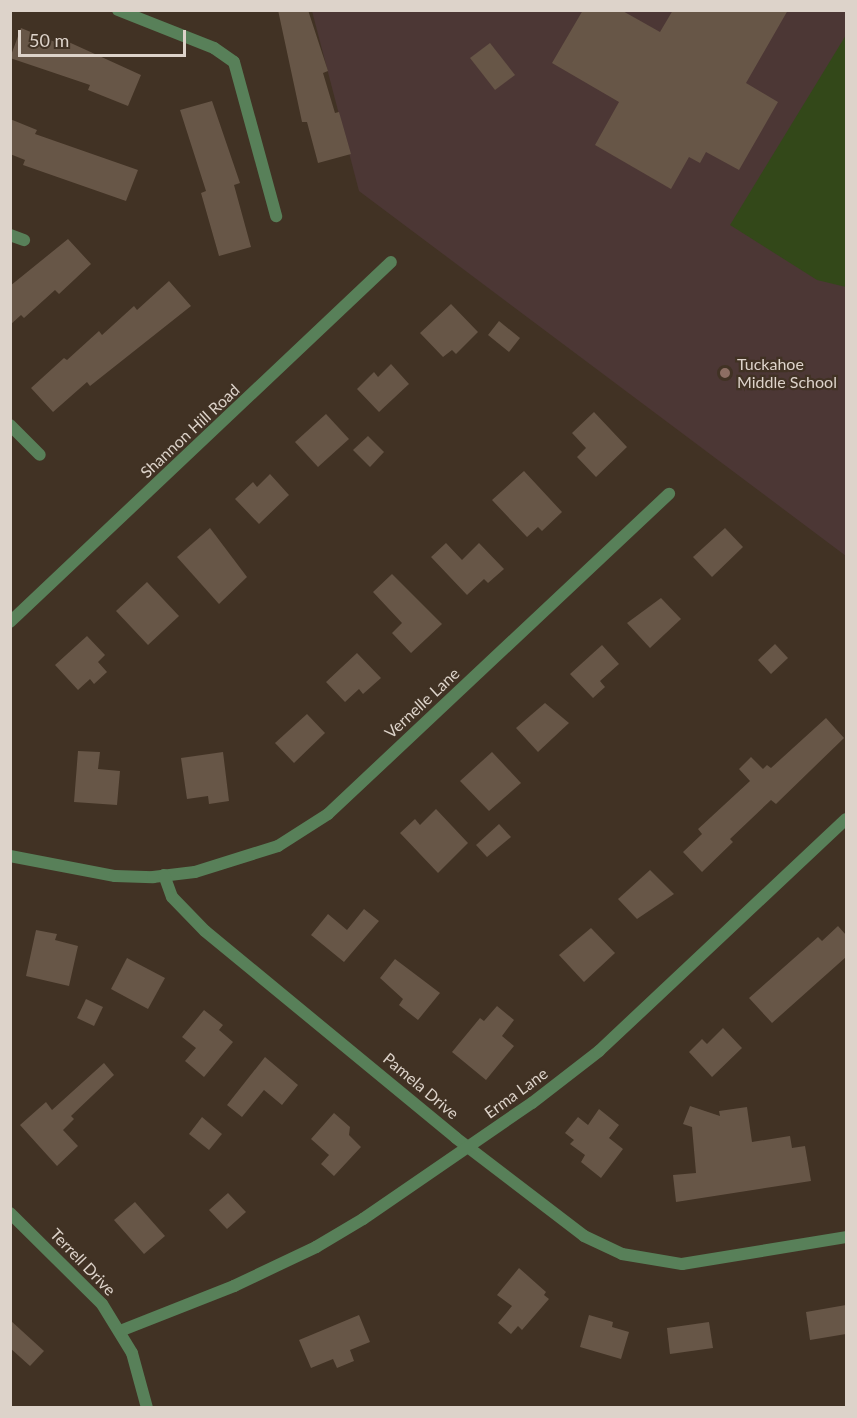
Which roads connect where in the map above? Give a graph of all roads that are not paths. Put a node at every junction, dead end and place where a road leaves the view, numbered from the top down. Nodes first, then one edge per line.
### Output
1 (118, 10) edge
2 (276, 216) dead end
3 (10, 235) edge
4 (24, 240) dead end
5 (391, 262) dead end
6 (10, 425) edge
7 (40, 455) dead end
8 (669, 494) dead end
9 (10, 622) edge
10 (846, 819) edge
11 (10, 856) edge
12 (164, 875) junction
13 (468, 1147) junction
14 (10, 1213) edge
15 (846, 1237) edge
16 (120, 1331) junction
17 (147, 1407) edge

1 - 2 street
3 - 4 street
5 - 9 street, Shannon Hill Road
6 - 7 street
8 - 12 street, Vernelle Lane
10 - 13 street, Erma Lane
11 - 12 street
12 - 13 street, Pamela Drive
13 - 15 street, Pamela Drive
13 - 16 street, Erma Lane
14 - 16 street, Terrell Drive
16 - 17 street, Terrell Drive

